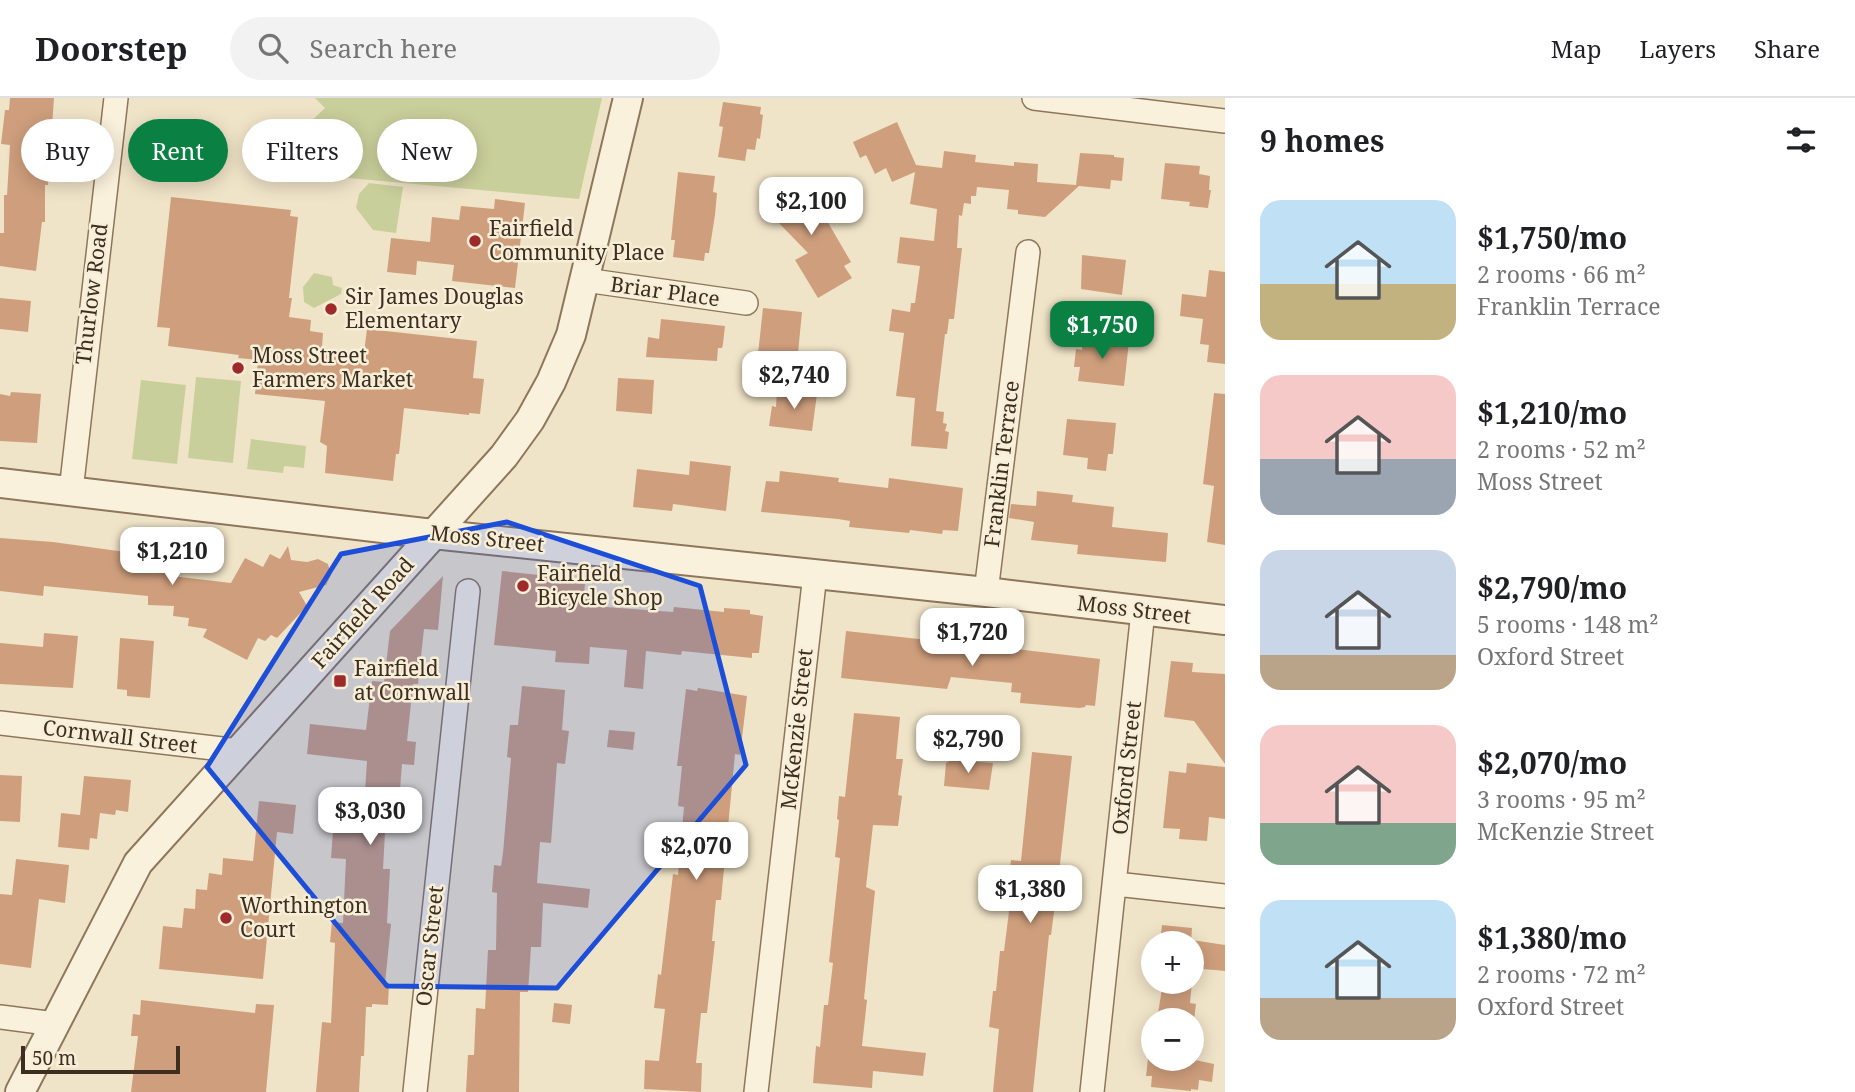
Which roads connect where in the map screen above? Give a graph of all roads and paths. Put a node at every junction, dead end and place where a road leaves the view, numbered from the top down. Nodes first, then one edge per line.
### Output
1 (116, 98) edge
2 (628, 98) edge
3 (1044, 99) edge
4 (1225, 121) edge
5 (1028, 252) dead end
6 (585, 281) junction
7 (746, 303) dead end
8 (0, 483) edge
9 (71, 491) junction
10 (433, 534) junction
11 (815, 574) junction
12 (468, 591) dead end
13 (986, 592) junction
14 (1143, 611) junction
15 (1225, 620) edge
16 (0, 723) edge
17 (239, 751) junction
18 (1116, 884) junction
19 (1225, 896) edge
20 (0, 1017) edge
21 (55, 1024) junction
22 (20, 1092) edge
23 (415, 1092) edge
24 (756, 1092) edge
25 (1092, 1092) edge

1 - 9 street, Thurlow Road
2 - 6 street, Fairfield Road
3 - 4 street
5 - 13 street, Franklin Terrace
6 - 7 street, Briar Place
6 - 10 street, Fairfield Road
8 - 9 street, Moss Street
9 - 10 street, Moss Street
10 - 11 street, Moss Street
10 - 17 street, Fairfield Road
11 - 13 street, Moss Street
11 - 24 street, McKenzie Street
12 - 23 street, Oscar Street
13 - 14 street, Moss Street
14 - 15 street, Moss Street
14 - 18 street, Oxford Street
16 - 17 street, Cornwall Street
17 - 21 street, Fairfield Road
18 - 19 street
18 - 25 street, Oxford Street
20 - 21 street
21 - 22 street, Fairfield Road

